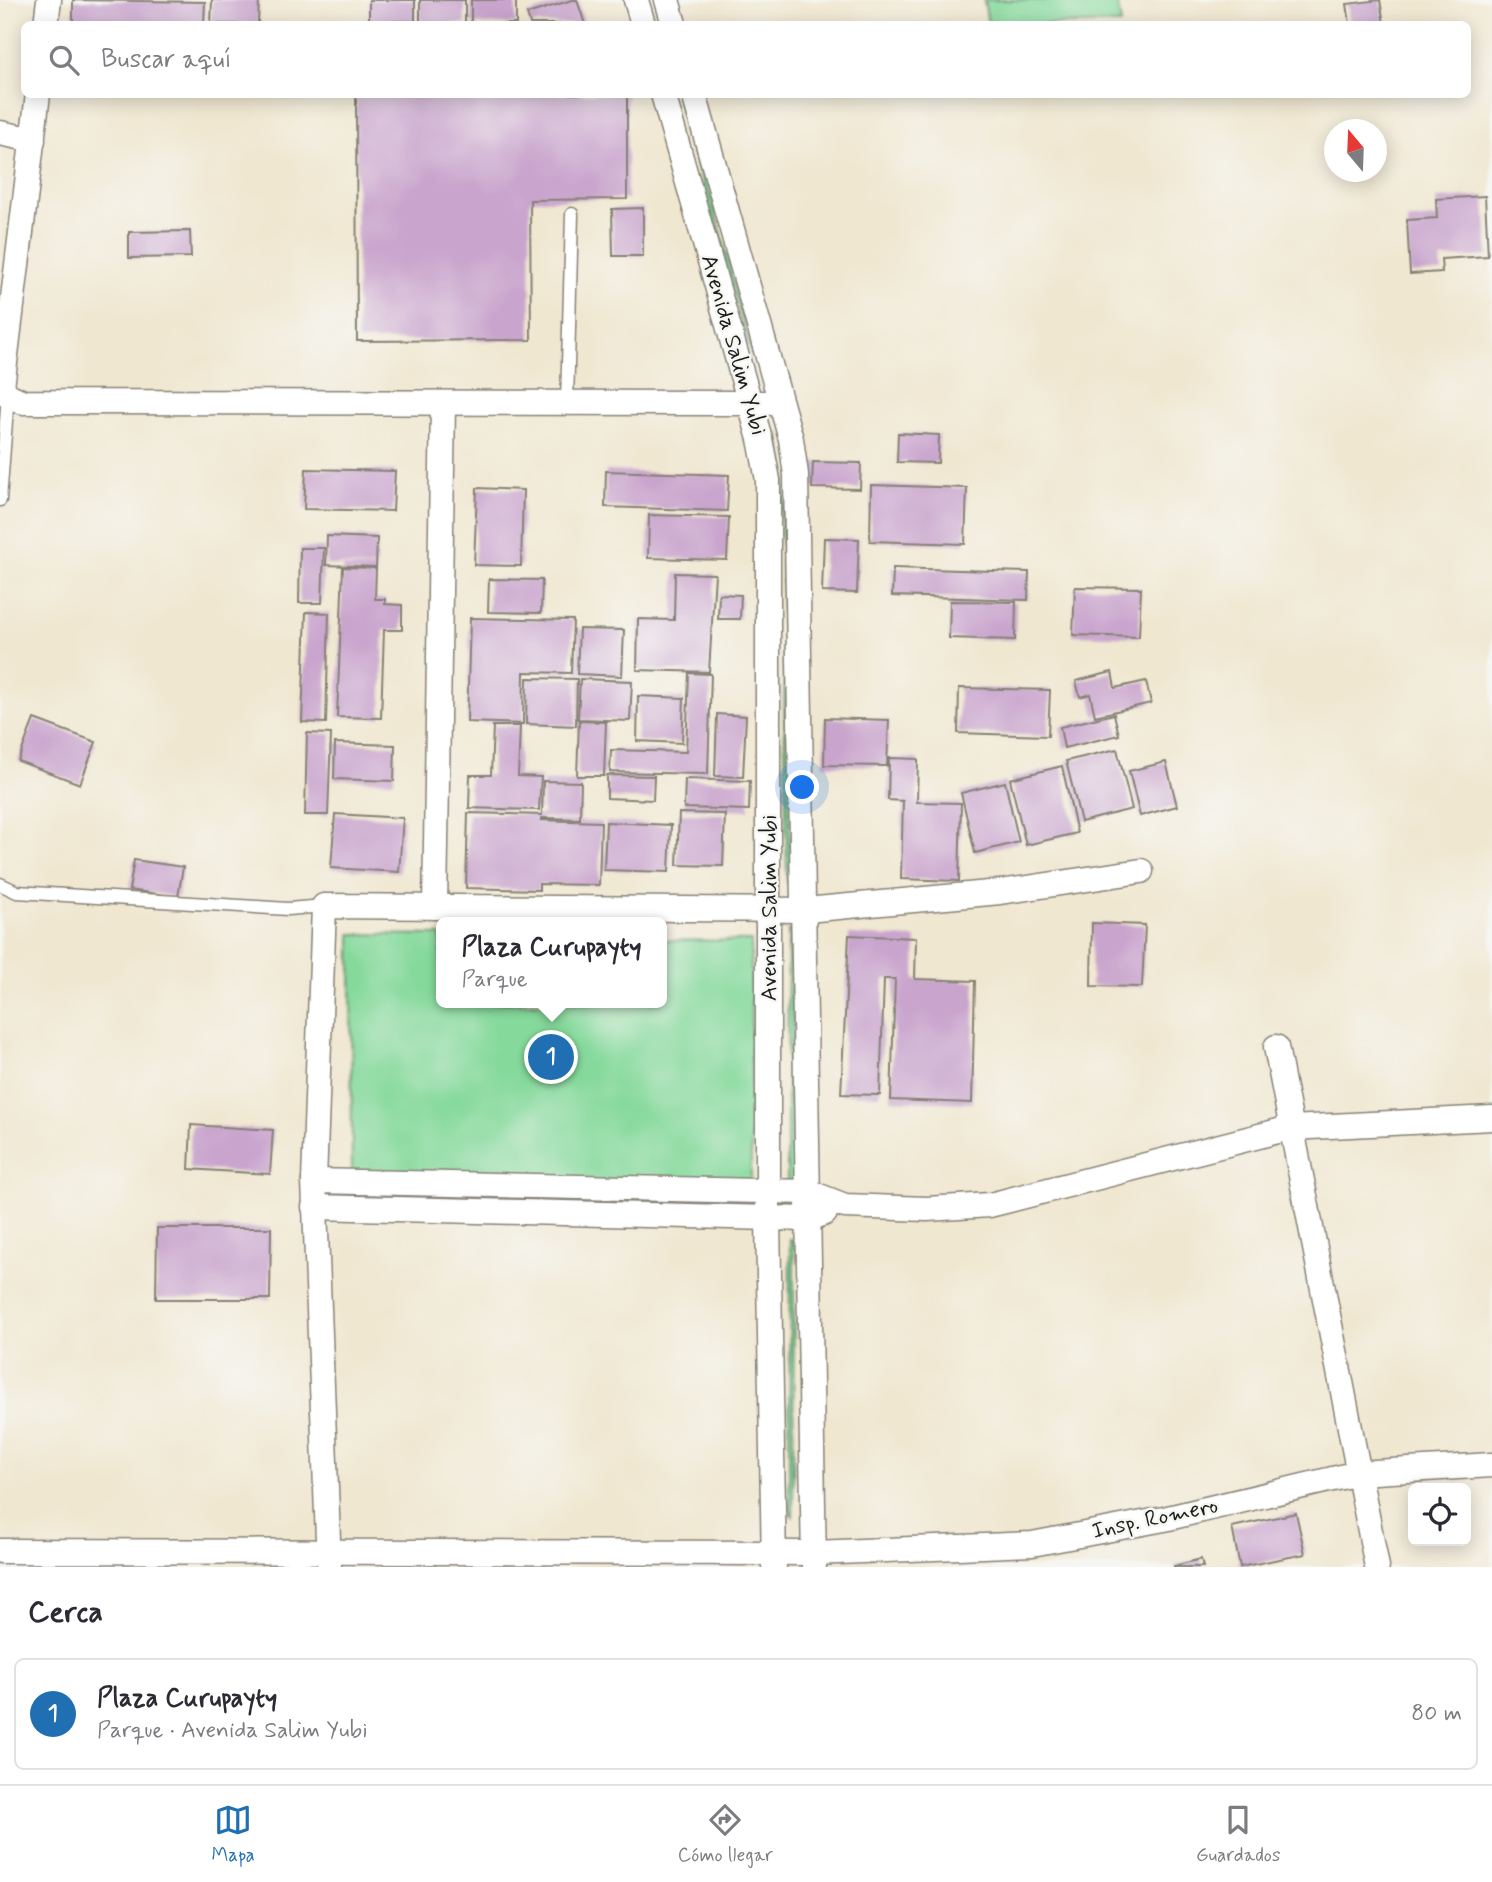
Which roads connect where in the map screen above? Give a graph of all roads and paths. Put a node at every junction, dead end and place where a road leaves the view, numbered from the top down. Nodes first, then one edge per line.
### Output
1 (49, 0) edge
2 (636, 0) edge
3 (667, 0) edge
4 (46, 21) edge
5 (642, 21) edge
6 (673, 21) edge
7 (38, 98) edge
8 (664, 98) edge
9 (695, 98) edge
10 (0, 133) edge
11 (33, 140) junction
12 (572, 214) dead end
13 (8, 395) junction
14 (568, 403) junction
15 (750, 403) junction
16 (781, 403) junction
17 (443, 404) junction
18 (0, 500) edge
19 (1141, 871) dead end
20 (0, 884) edge
21 (324, 906) junction
22 (435, 907) junction
23 (771, 910) junction
24 (806, 910) junction
25 (1276, 1048) dead end
26 (1492, 1118) edge
27 (1290, 1128) junction
28 (314, 1181) junction
29 (769, 1191) junction
30 (809, 1192) junction
31 (845, 1206) junction
32 (314, 1207) junction
33 (768, 1218) junction
34 (809, 1219) junction
35 (1492, 1465) edge
36 (1358, 1472) junction
37 (0, 1551) edge
38 (1034, 1555) edge
39 (291, 1559) edge
40 (329, 1559) edge
41 (774, 1560) edge
42 (814, 1560) edge
43 (1377, 1567) edge

1 - 4 street
2 - 5 street
3 - 6 street
7 - 11 street
8 - 15 street, Avenida Salim Yubi
9 - 16 street, Avenida Salim Yubi
10 - 11 street
11 - 13 street
12 - 14 lane
13 - 17 street
13 - 18 lane
14 - 15 street
14 - 17 street
15 - 16 street
15 - 23 street, Avenida Salim Yubi
16 - 24 street, Avenida Salim Yubi
17 - 22 street
19 - 24 street
20 - 21 lane
21 - 22 street
21 - 28 street
22 - 23 street
23 - 24 street
23 - 29 street, Avenida Salim Yubi
24 - 30 street, Avenida Salim Yubi
25 - 27 street
26 - 27 street
27 - 31 street
27 - 36 street
28 - 29 street
28 - 32 street
29 - 30 street
29 - 33 street, Avenida Salim Yubi
30 - 31 street
30 - 34 street, Avenida Salim Yubi
31 - 34 street
32 - 33 street
32 - 40 street
33 - 34 street
33 - 41 street, Avenida Salim Yubi
34 - 42 street, Avenida Salim Yubi
35 - 36 street, Insp. Romero
36 - 38 street, Insp. Romero
36 - 43 street
37 - 39 street, Insp. Romero
38 - 42 street, Insp. Romero
39 - 40 street, Insp. Romero
40 - 41 street, Insp. Romero
41 - 42 street, Insp. Romero

